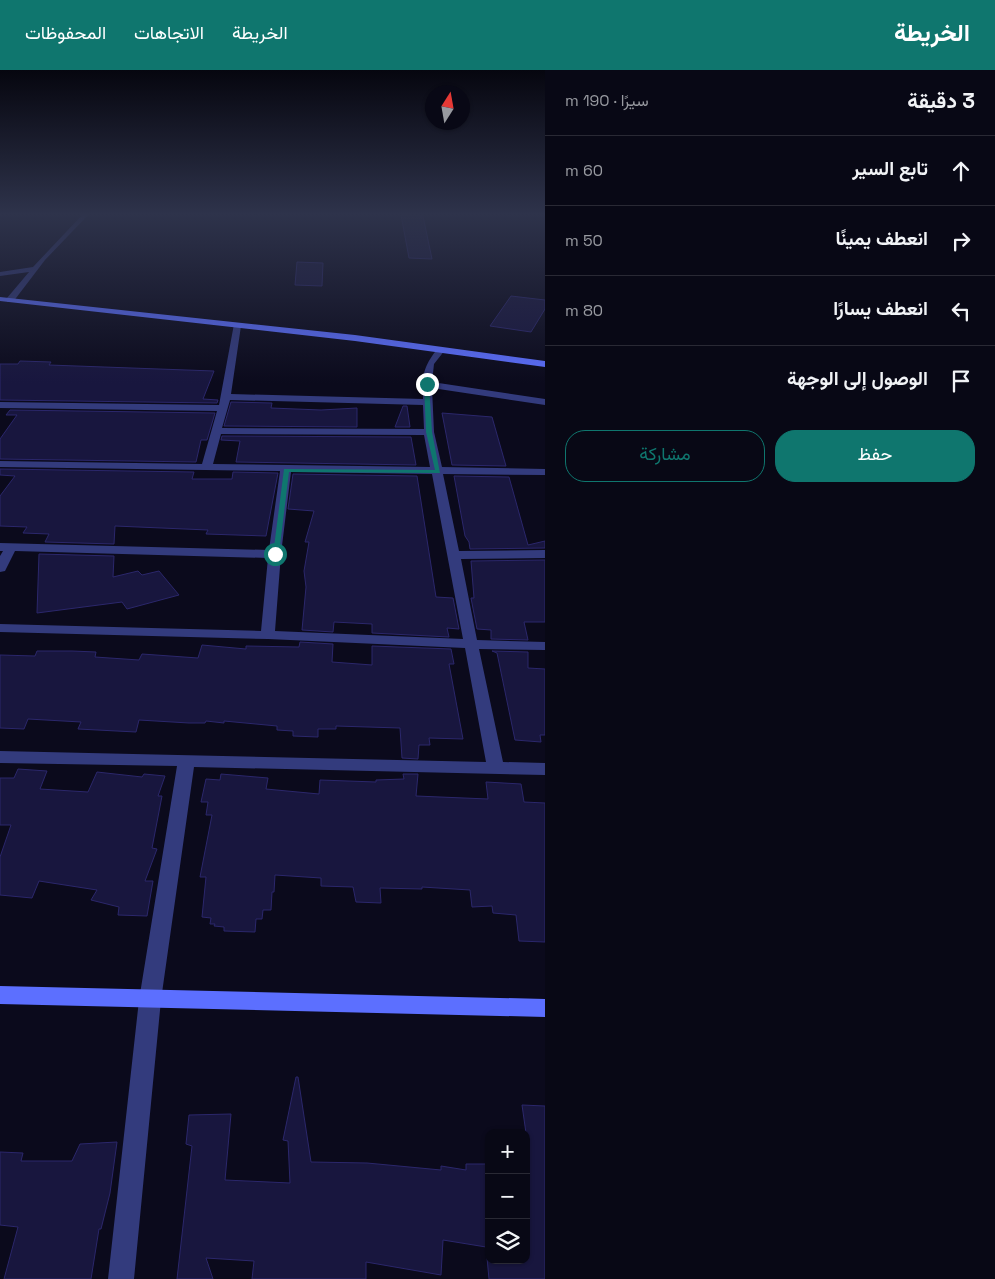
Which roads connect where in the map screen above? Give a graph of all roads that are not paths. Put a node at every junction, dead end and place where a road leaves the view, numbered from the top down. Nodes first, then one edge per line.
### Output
1 (21, 270) edge
2 (34, 270) edge
3 (0, 274) edge
4 (0, 299) edge
5 (10, 300) junction
6 (0, 309) edge
7 (237, 326) junction
8 (441, 350) junction
9 (545, 364) edge
10 (427, 384) junction
11 (226, 397) junction
12 (427, 402) junction
13 (545, 402) edge
14 (0, 406) edge
15 (223, 408) junction
16 (217, 430) junction
17 (429, 432) junction
18 (0, 464) edge
19 (206, 468) junction
20 (286, 470) junction
21 (438, 472) junction
22 (545, 472) edge
23 (5, 547) edge
24 (275, 554) junction
25 (545, 554) edge
26 (453, 555) junction
27 (0, 568) edge
28 (0, 628) edge
29 (268, 635) junction
30 (470, 644) junction
31 (545, 646) edge
32 (0, 757) edge
33 (186, 761) junction
34 (496, 769) junction
35 (545, 769) edge
36 (0, 995) edge
37 (150, 1000) junction
38 (545, 1008) edge
39 (121, 1279) edge

1 - 3 street
2 - 5 street
4 - 5 street
5 - 6 street
5 - 7 street
7 - 8 street
7 - 11 street
8 - 9 street
8 - 10 street
10 - 12 street
10 - 13 street
11 - 12 street
11 - 15 street
12 - 17 street
14 - 15 street
15 - 16 street
16 - 17 street
16 - 19 street
17 - 21 street
18 - 19 street
19 - 20 street
20 - 21 street
20 - 24 street
21 - 22 street
21 - 26 street
23 - 24 street
23 - 27 street
24 - 29 street
25 - 26 street
26 - 30 street
28 - 29 street
29 - 30 street
30 - 31 street
30 - 34 street
32 - 33 street
33 - 34 street
33 - 37 street
34 - 35 street
36 - 37 street
37 - 38 street
37 - 39 street

